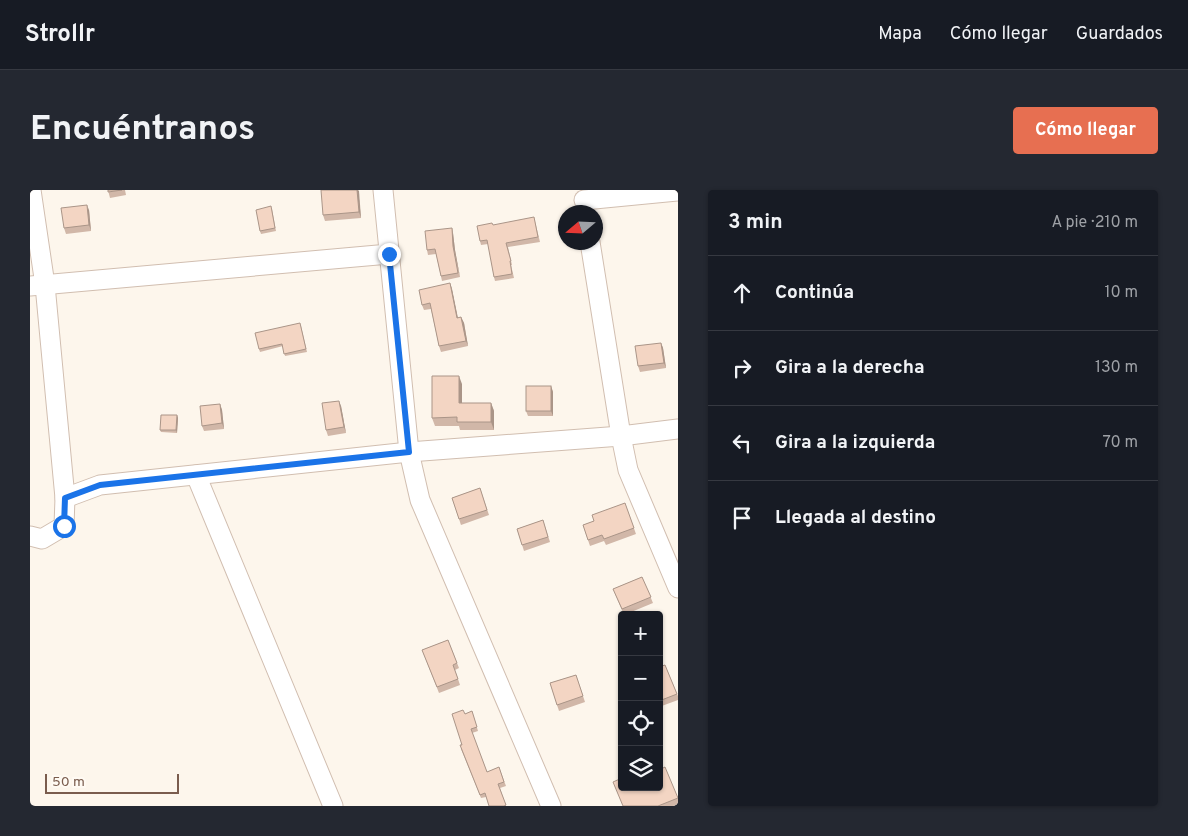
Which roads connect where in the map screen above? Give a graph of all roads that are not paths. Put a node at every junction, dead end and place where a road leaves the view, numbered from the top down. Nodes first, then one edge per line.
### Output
1 (31, 190) edge
2 (383, 190) edge
3 (678, 191) edge
4 (584, 201) edge
5 (591, 250) edge
6 (389, 254) junction
7 (38, 285) edge
8 (678, 429) edge
9 (621, 436) junction
10 (409, 452) junction
11 (196, 474) junction
12 (65, 498) junction
13 (30, 536) edge
14 (678, 588) edge
15 (333, 806) edge
16 (552, 806) edge

1 - 7 street
2 - 6 street
3 - 4 street
5 - 9 street
6 - 7 street
6 - 10 street
7 - 12 street
8 - 9 street
9 - 10 street
9 - 14 street
10 - 11 street
10 - 16 street
11 - 12 street
11 - 15 street
12 - 13 street

